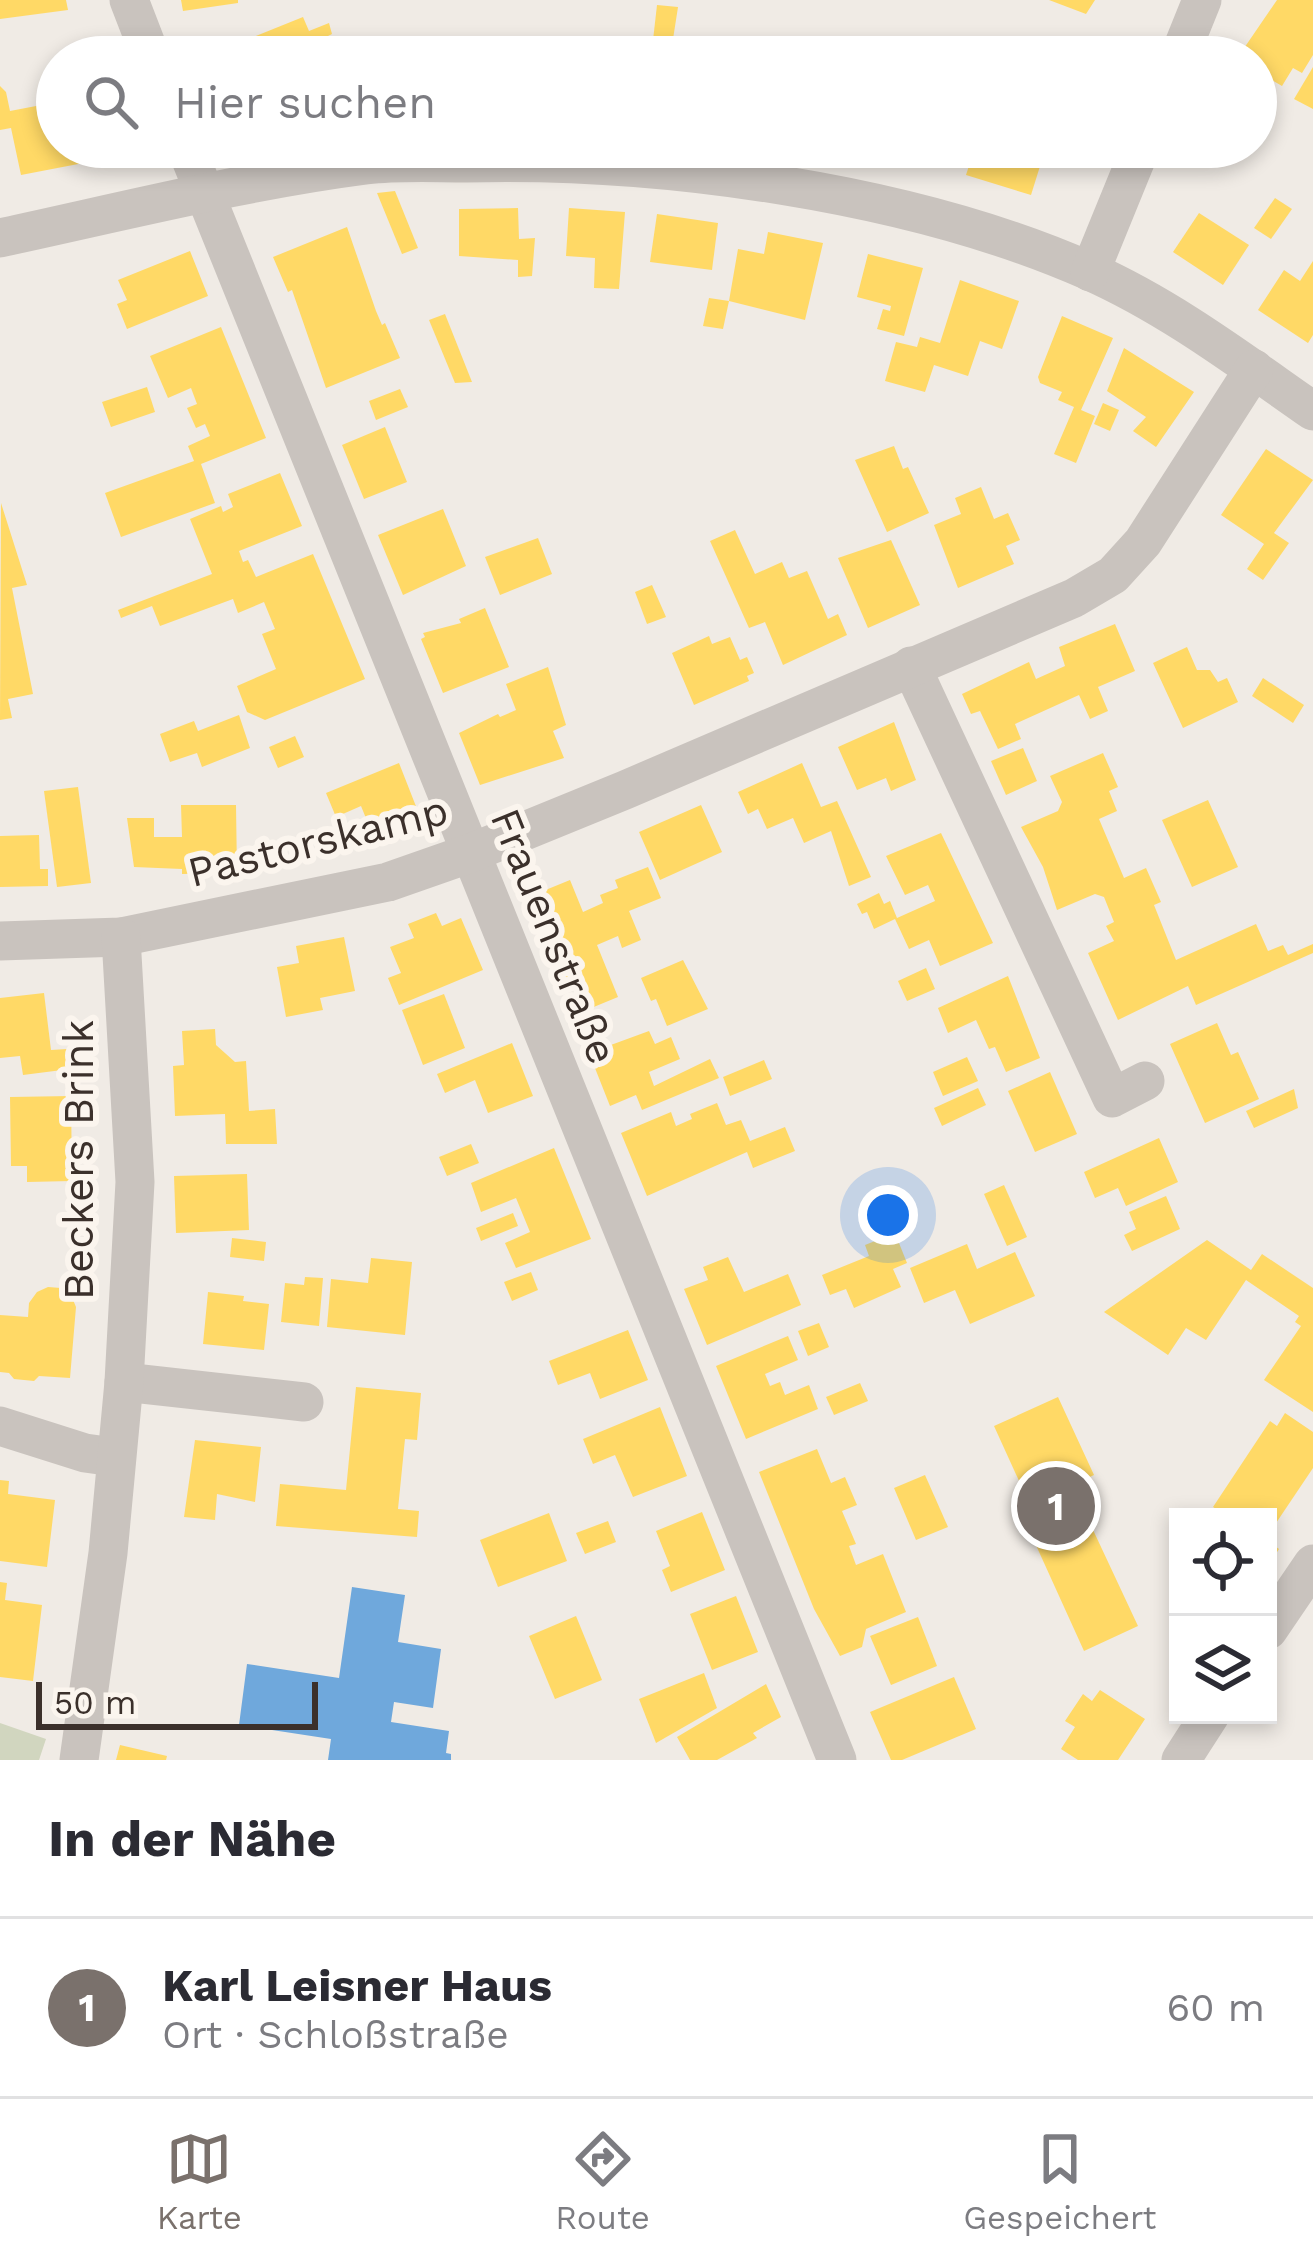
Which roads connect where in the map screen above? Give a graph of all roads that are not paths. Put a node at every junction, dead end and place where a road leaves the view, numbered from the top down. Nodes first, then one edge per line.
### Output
1 (129, 0) edge
2 (1202, 0) edge
3 (143, 36) edge
4 (1187, 36) edge
5 (194, 168) edge
6 (352, 168) edge
7 (638, 168) edge
8 (1133, 168) edge
9 (204, 195) junction
10 (0, 238) edge
11 (1090, 272) junction
12 (1253, 369) junction
13 (1313, 410) edge
14 (911, 667) junction
15 (468, 854) junction
16 (121, 937) junction
17 (0, 941) edge
18 (1145, 1081) dead end
19 (124, 1382) junction
20 (304, 1402) dead end
21 (0, 1426) edge
22 (114, 1457) junction
23 (1311, 1573) edge
24 (1277, 1618) edge
25 (1204, 1724) edge
26 (79, 1760) edge
27 (837, 1760) edge
28 (1181, 1760) edge

1 - 3 street
2 - 4 street
5 - 9 street, Frauenstraße
6 - 9 street
7 - 11 street
8 - 11 street
9 - 10 street
9 - 15 street, Frauenstraße
11 - 12 street
12 - 13 street
12 - 14 street, Pastorskamp
14 - 15 street, Pastorskamp
14 - 18 street
15 - 16 street, Pastorskamp
15 - 27 street, Frauenstraße
16 - 17 street, Pastorskamp
16 - 19 street, Beckers Brink
19 - 20 street
19 - 22 street, Beckers Brink
21 - 22 street
22 - 26 street, Beckers Brink
23 - 24 street
25 - 28 street

